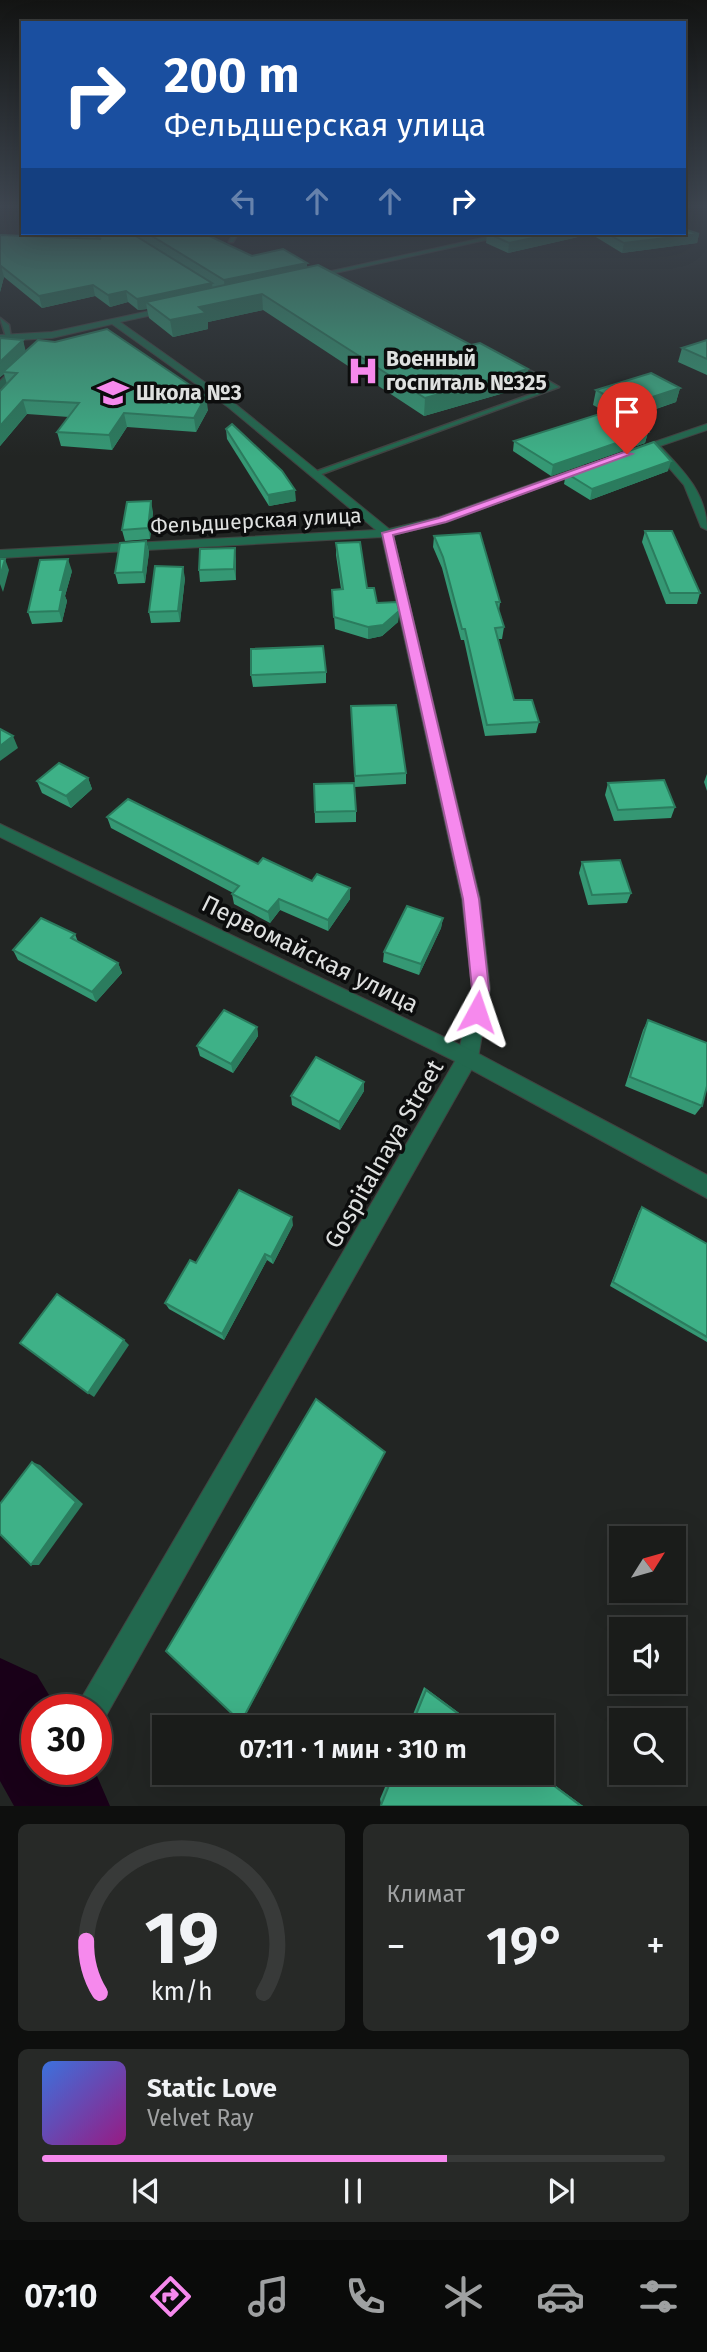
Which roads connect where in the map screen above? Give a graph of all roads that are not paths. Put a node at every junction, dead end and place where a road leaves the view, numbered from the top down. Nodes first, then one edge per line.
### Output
1 (182, 305) edge
2 (0, 320) edge
3 (114, 322) junction
4 (52, 335) junction
5 (5, 338) edge
6 (43, 344) edge
7 (26, 360) edge
8 (529, 372) edge
9 (0, 386) edge
10 (707, 427) edge
11 (653, 444) junction
12 (627, 454) edge
13 (601, 463) edge
14 (316, 473) junction
15 (707, 527) edge
16 (387, 533) junction
17 (0, 554) edge
18 (0, 830) edge
19 (468, 1058) junction
20 (707, 1186) edge
21 (101, 1694) edge

1 - 3 street
2 - 5 lane
3 - 4 street
3 - 14 street
4 - 5 street
4 - 6 street
7 - 9 street
8 - 14 lane
10 - 11 street
11 - 12 street
11 - 15 street
13 - 16 street, Фельдшерская улица
14 - 16 street
16 - 17 street, Фельдшерская улица
16 - 19 street, Gospitalnaya Street
18 - 19 street, Первомайская улица
19 - 20 street, Первомайская улица
19 - 21 street, Gospitalnaya Street

